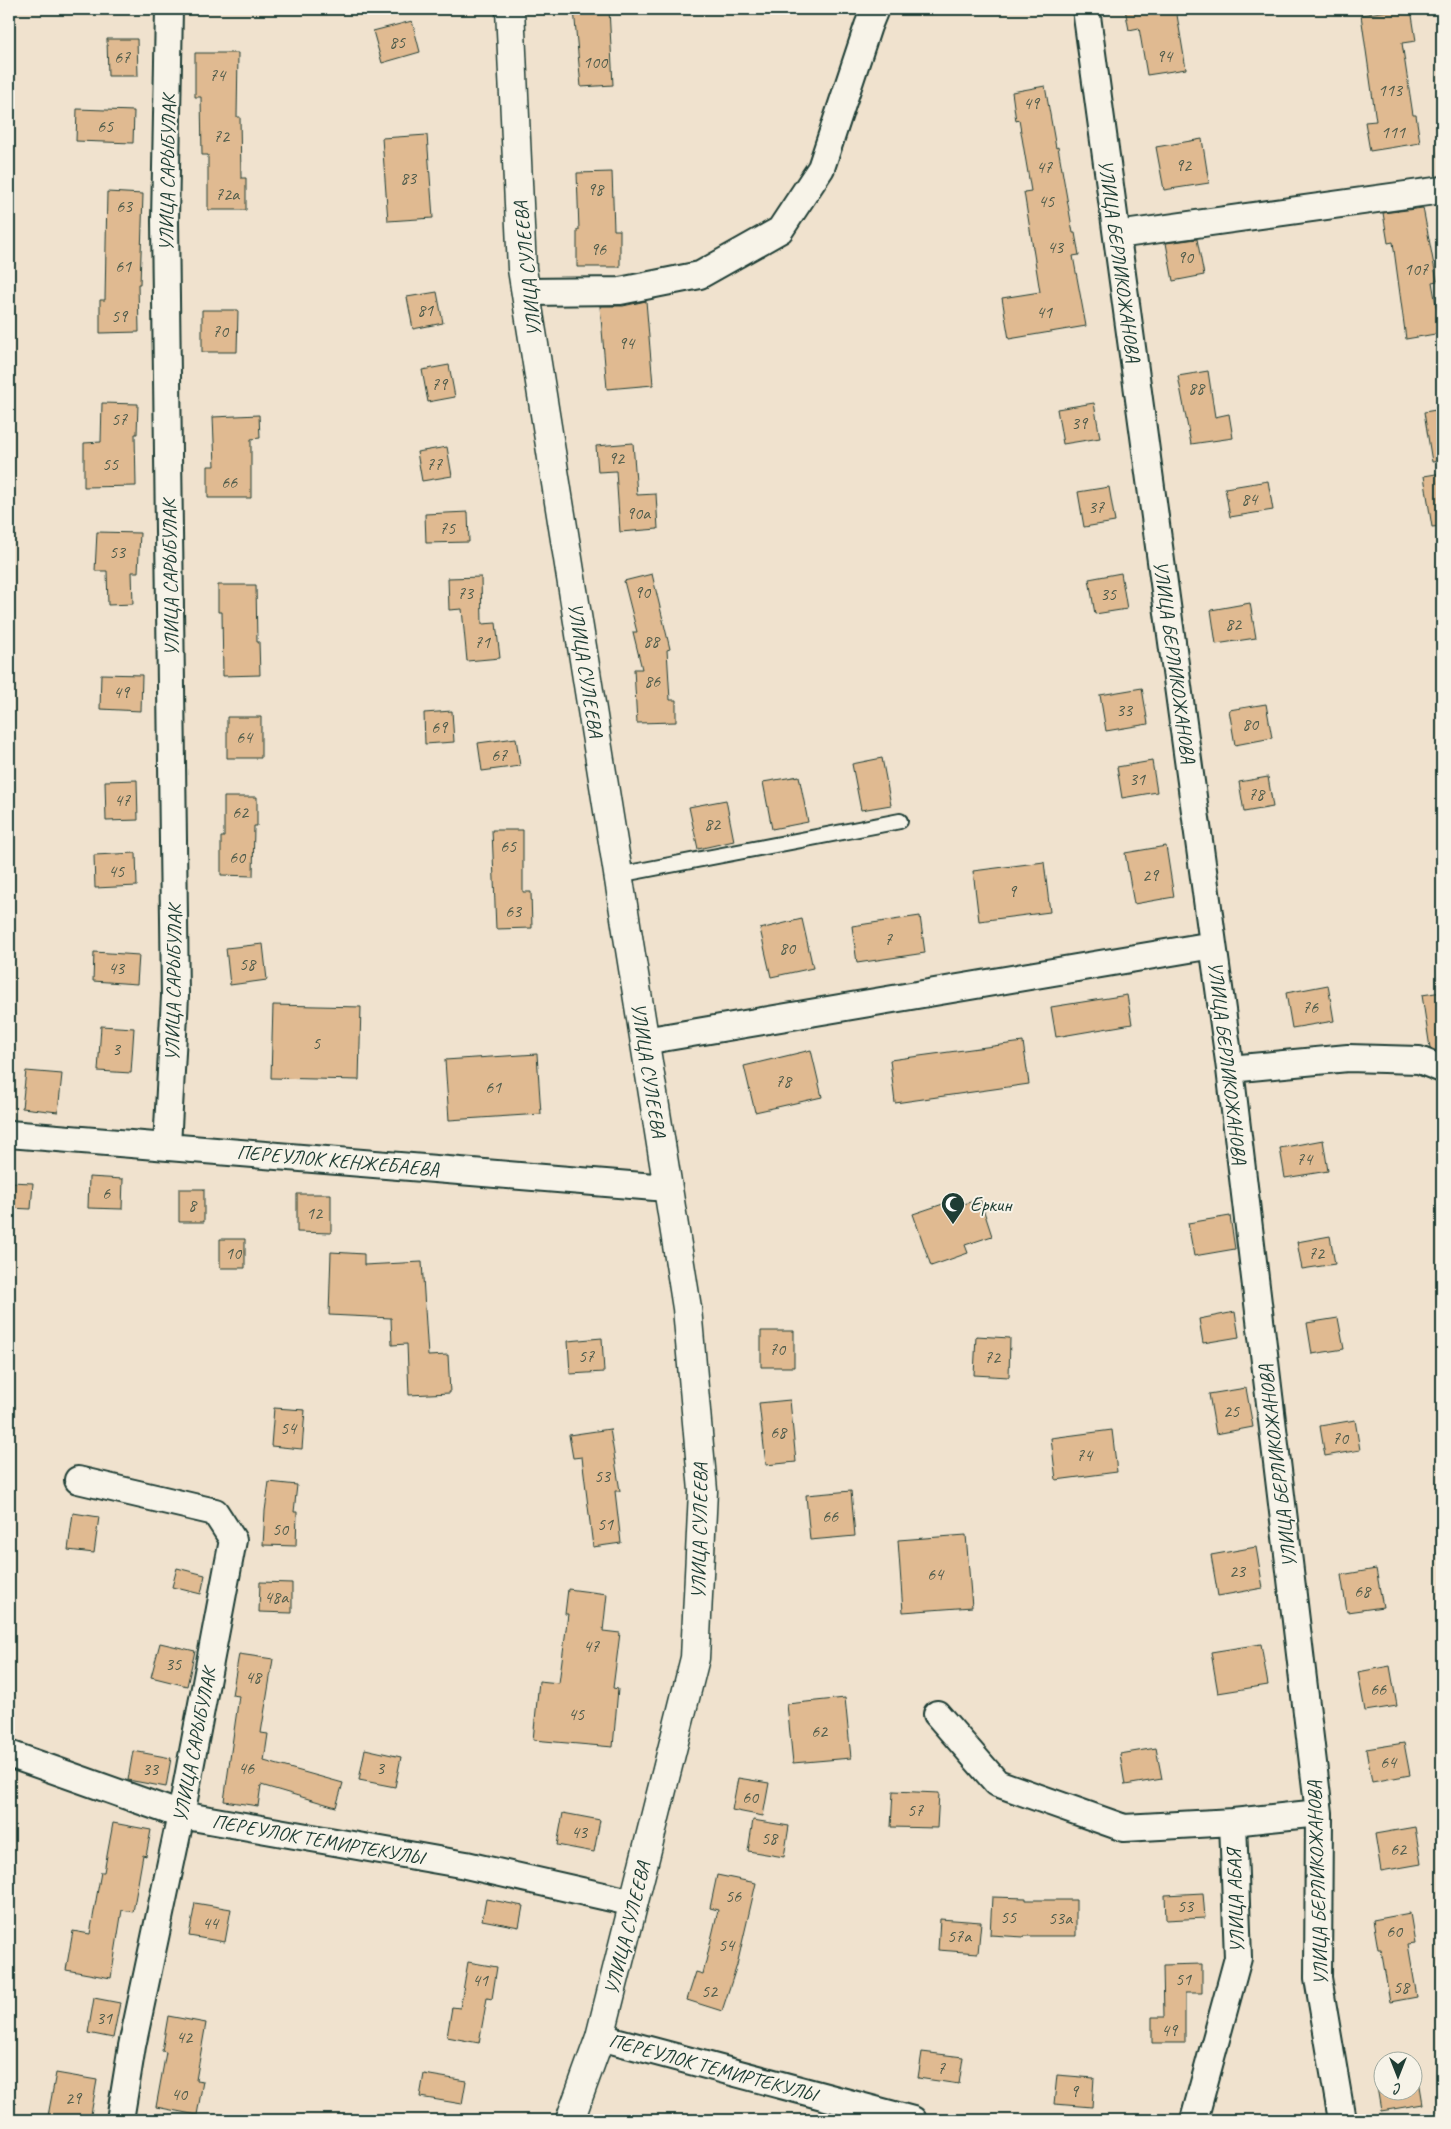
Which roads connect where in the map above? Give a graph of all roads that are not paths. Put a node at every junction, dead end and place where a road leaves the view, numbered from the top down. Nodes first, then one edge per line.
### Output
1 (169, 9) edge
2 (510, 9) edge
3 (875, 9) edge
4 (1086, 9) edge
5 (1442, 190) edge
6 (1117, 235) junction
7 (526, 292) junction
8 (900, 821) dead end
9 (618, 875) junction
10 (1213, 945) junction
11 (644, 1041) junction
12 (1230, 1069) junction
13 (1442, 1069) edge
14 (9, 1134) edge
15 (167, 1146) junction
16 (667, 1188) junction
17 (78, 1480) dead end
18 (937, 1714) dead end
19 (9, 1754) edge
20 (1319, 1813) junction
21 (181, 1815) junction
22 (1233, 1822) junction
23 (634, 1902) junction
24 (600, 2036) junction
25 (846, 2111) edge
26 (120, 2120) edge
27 (570, 2120) edge
28 (913, 2120) edge
29 (1194, 2120) edge
30 (1342, 2120) edge

1 - 15 street, УЛИЦА САРЫБУЛАК
2 - 7 main road, УЛИЦА СУЛЕЕВА
3 - 7 street
4 - 6 street, УЛИЦА БЕРЛИКОЖАНОВА
5 - 6 street
6 - 10 street, УЛИЦА БЕРЛИКОЖАНОВА
7 - 9 main road, УЛИЦА СУЛЕЕВА
8 - 9 lane
9 - 11 main road, УЛИЦА СУЛЕЕВА
10 - 11 street
10 - 12 street, УЛИЦА БЕРЛИКОЖАНОВА
11 - 16 main road, УЛИЦА СУЛЕЕВА
12 - 13 street
12 - 20 street, УЛИЦА БЕРЛИКОЖАНОВА
14 - 15 street, ПЕРЕУЛОК КЕНЖЕБАЕВА
15 - 16 street, ПЕРЕУЛОК КЕНЖЕБАЕВА
16 - 23 main road, УЛИЦА СУЛЕЕВА
17 - 21 street, УЛИЦА САРЫБУЛАК
18 - 22 street
19 - 21 street, ПЕРЕУЛОК ТЕМИРТЕКУЛЫ
20 - 22 street, УЛИЦА АБАЯ
20 - 30 street, УЛИЦА БЕРЛИКОЖАНОВА
21 - 23 street, ПЕРЕУЛОК ТЕМИРТЕКУЛЫ
21 - 26 street, УЛИЦА САРЫБУЛАК
22 - 29 street, УЛИЦА АБАЯ
23 - 24 main road, УЛИЦА СУЛЕЕВА
24 - 25 street, ПЕРЕУЛОК ТЕМИРТЕКУЛЫ
24 - 27 main road, УЛИЦА СУЛЕЕВА
25 - 28 street, ПЕРЕУЛОК ТЕМИРТЕКУЛЫ

